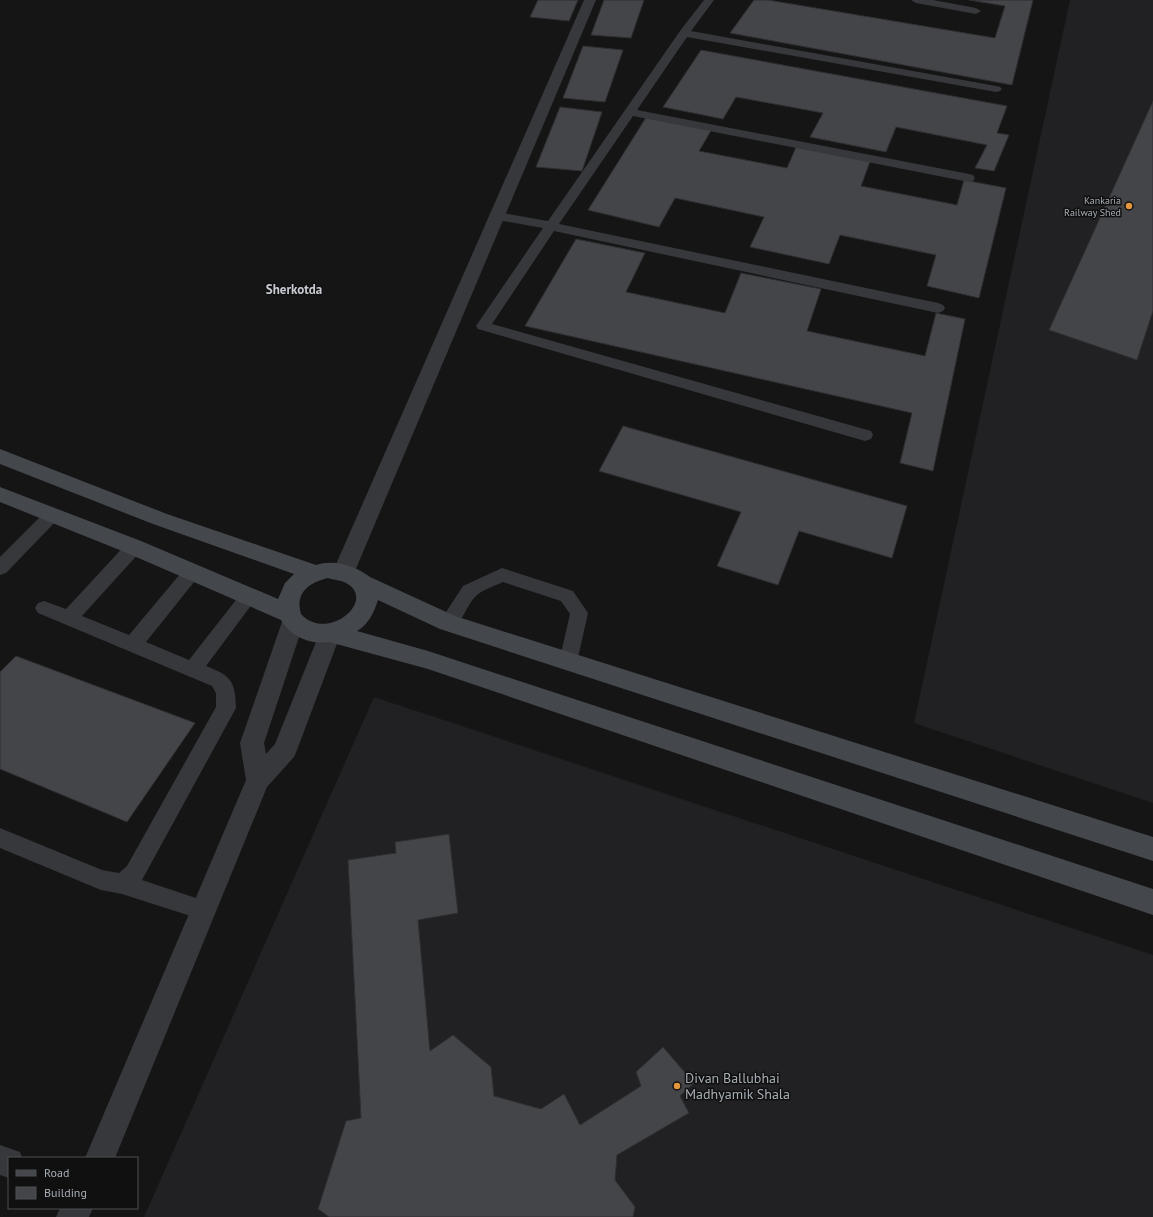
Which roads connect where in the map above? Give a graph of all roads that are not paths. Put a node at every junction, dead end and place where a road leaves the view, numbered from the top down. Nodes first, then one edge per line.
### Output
1 (590, 0) edge
2 (709, 0) edge
3 (916, 0) edge
4 (976, 11) dead end
5 (684, 32) junction
6 (996, 89) dead end
7 (630, 112) junction
8 (969, 178) dead end
9 (497, 216) junction
10 (551, 226) junction
11 (938, 308) dead end
12 (866, 435) dead end
13 (0, 456) edge
14 (0, 494) edge
15 (52, 515) junction
16 (134, 547) junction
17 (0, 568) edge
18 (344, 571) junction
19 (192, 572) junction
20 (314, 573) junction
21 (365, 584) junction
22 (249, 596) junction
23 (44, 608) dead end
24 (69, 618) junction
25 (291, 618) junction
26 (448, 623) junction
27 (330, 633) junction
28 (133, 644) junction
29 (568, 662) junction
30 (193, 669) junction
31 (258, 780) junction
32 (0, 838) edge
33 (1153, 849) edge
34 (122, 884) junction
35 (1153, 902) edge
36 (203, 910) junction
37 (100, 1157) edge

1 - 9 street
2 - 5 lane
3 - 4 lane
5 - 6 lane
5 - 7 lane
7 - 8 lane
7 - 10 lane
9 - 10 lane
9 - 18 street
10 - 11 lane
10 - 12 lane
13 - 20 main road
14 - 15 main road
15 - 16 main road
15 - 17 lane
16 - 19 main road
16 - 24 lane
18 - 20 main road
18 - 21 main road
19 - 22 main road
19 - 28 lane
20 - 25 main road
21 - 26 main road
21 - 27 main road
22 - 25 main road
22 - 30 lane
23 - 24 lane
24 - 28 lane
25 - 27 main road
25 - 31 street
26 - 29 main road
26 - 29 lane
27 - 31 street
27 - 35 main road
28 - 30 lane
29 - 33 main road
30 - 34 lane
31 - 36 street
32 - 34 lane
34 - 36 lane
36 - 37 street

